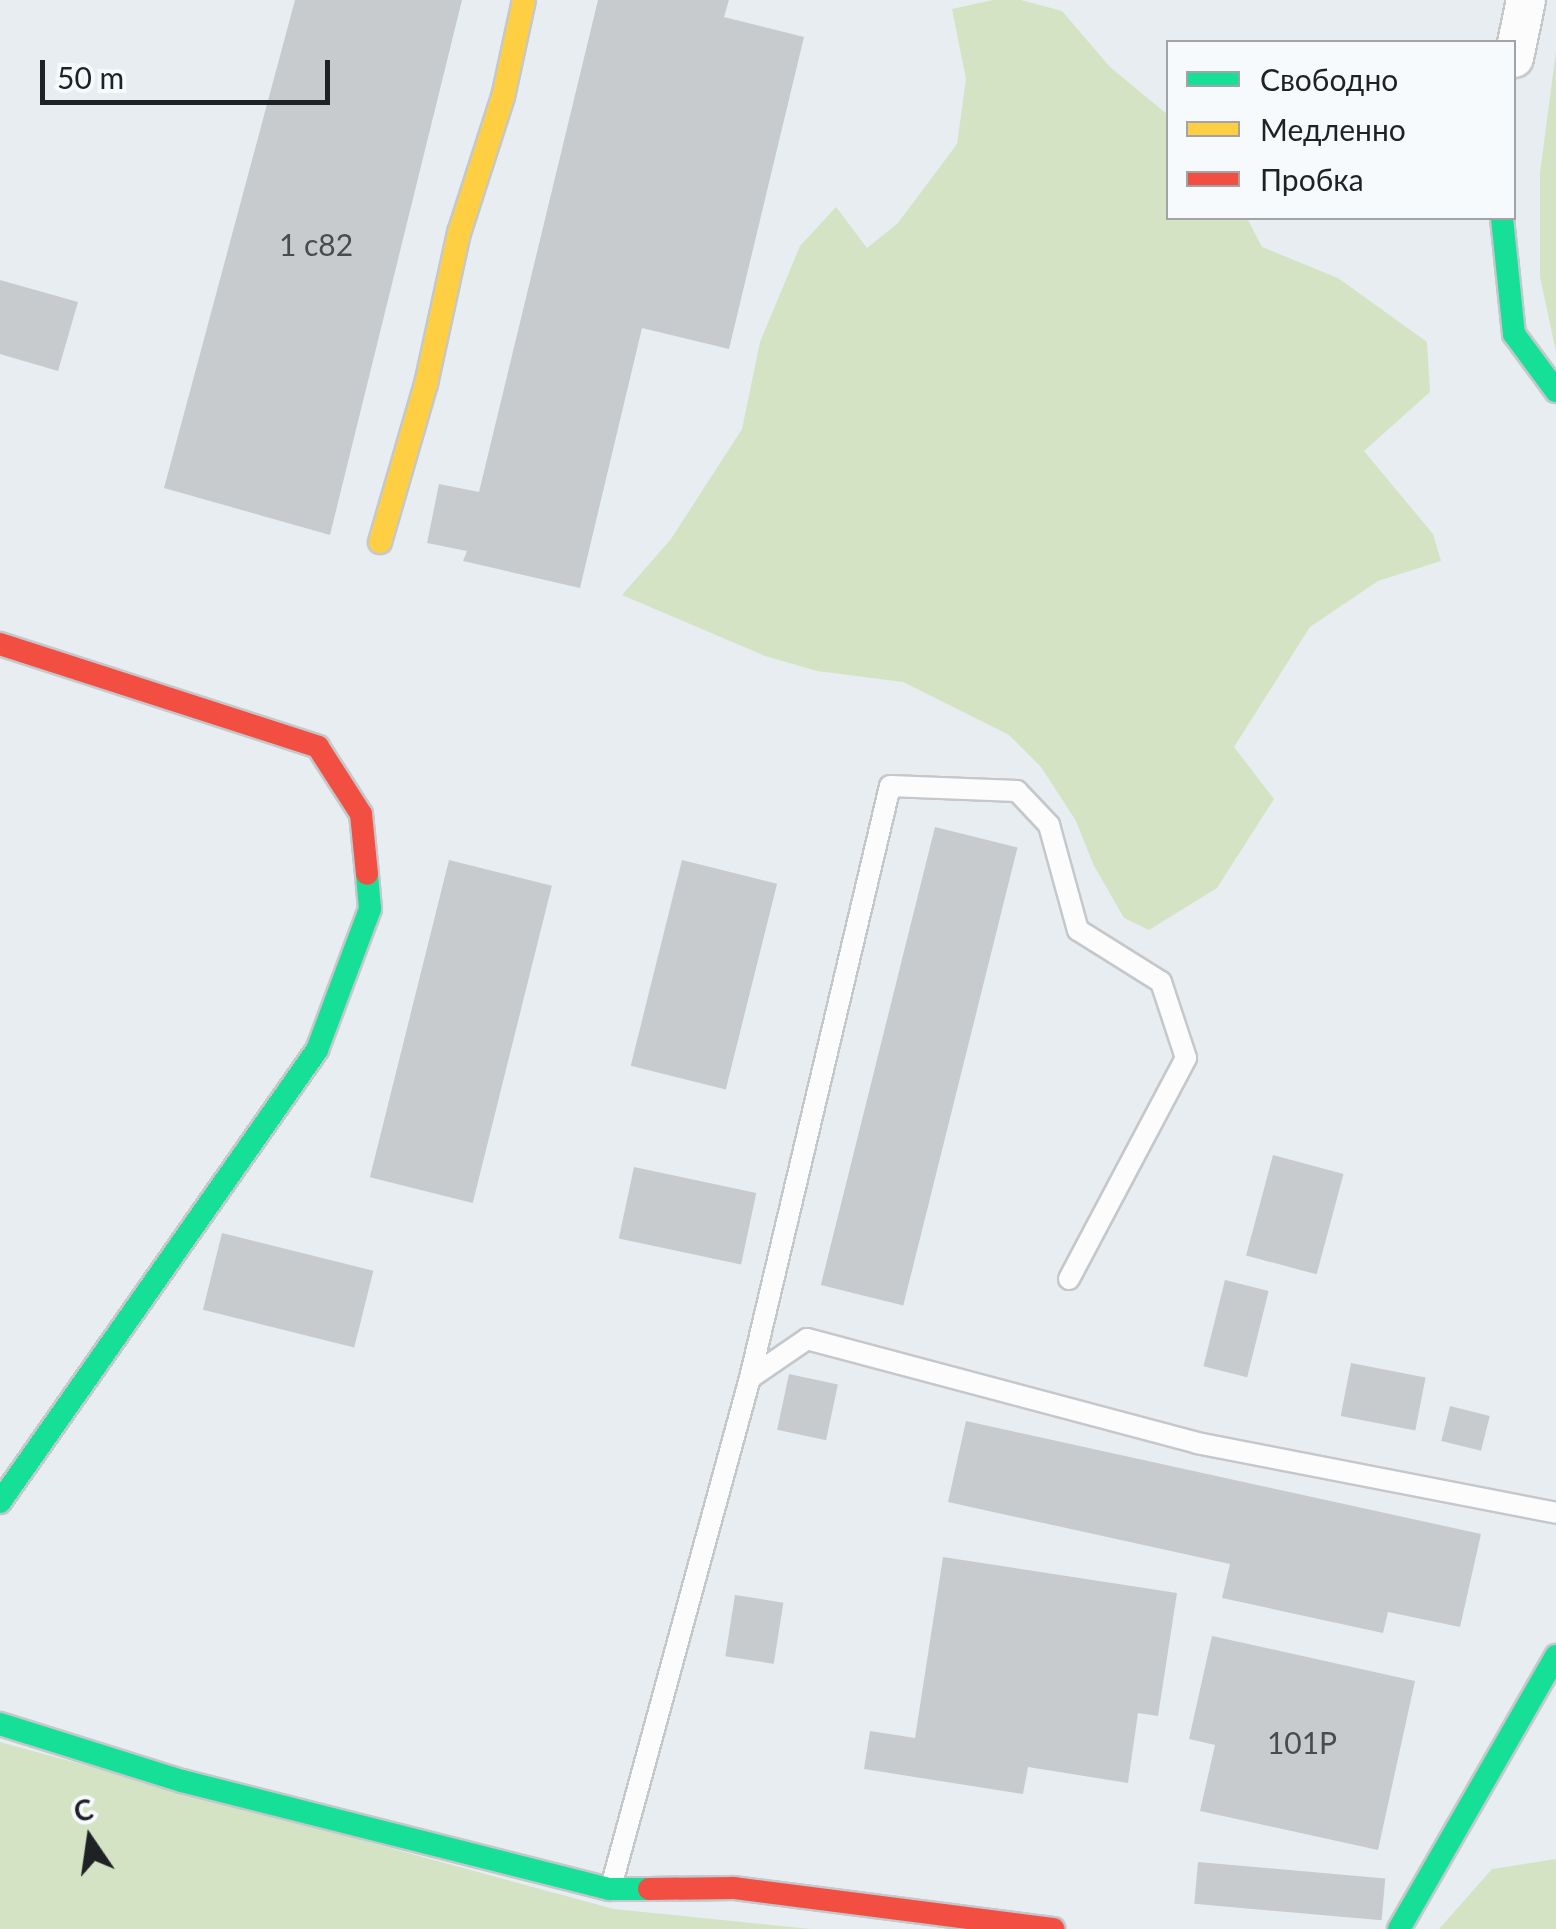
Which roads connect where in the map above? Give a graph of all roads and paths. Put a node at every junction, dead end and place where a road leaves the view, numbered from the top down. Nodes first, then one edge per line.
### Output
1 (524, 0) edge
2 (1526, 0) edge
3 (1516, 48) edge
4 (1502, 220) edge
5 (1556, 391) edge
6 (380, 542) dead end
7 (0, 644) edge
8 (1069, 1280) dead end
9 (750, 1378) junction
10 (0, 1502) edge
11 (1556, 1513) edge
12 (1556, 1656) edge
13 (0, 1724) edge
14 (610, 1889) junction
15 (1053, 1929) edge
16 (1399, 1929) edge

1 - 6 street
2 - 3 street
4 - 5 street
7 - 10 street
8 - 9 lane
9 - 11 lane
9 - 14 lane
12 - 16 street
13 - 14 street
14 - 15 street

